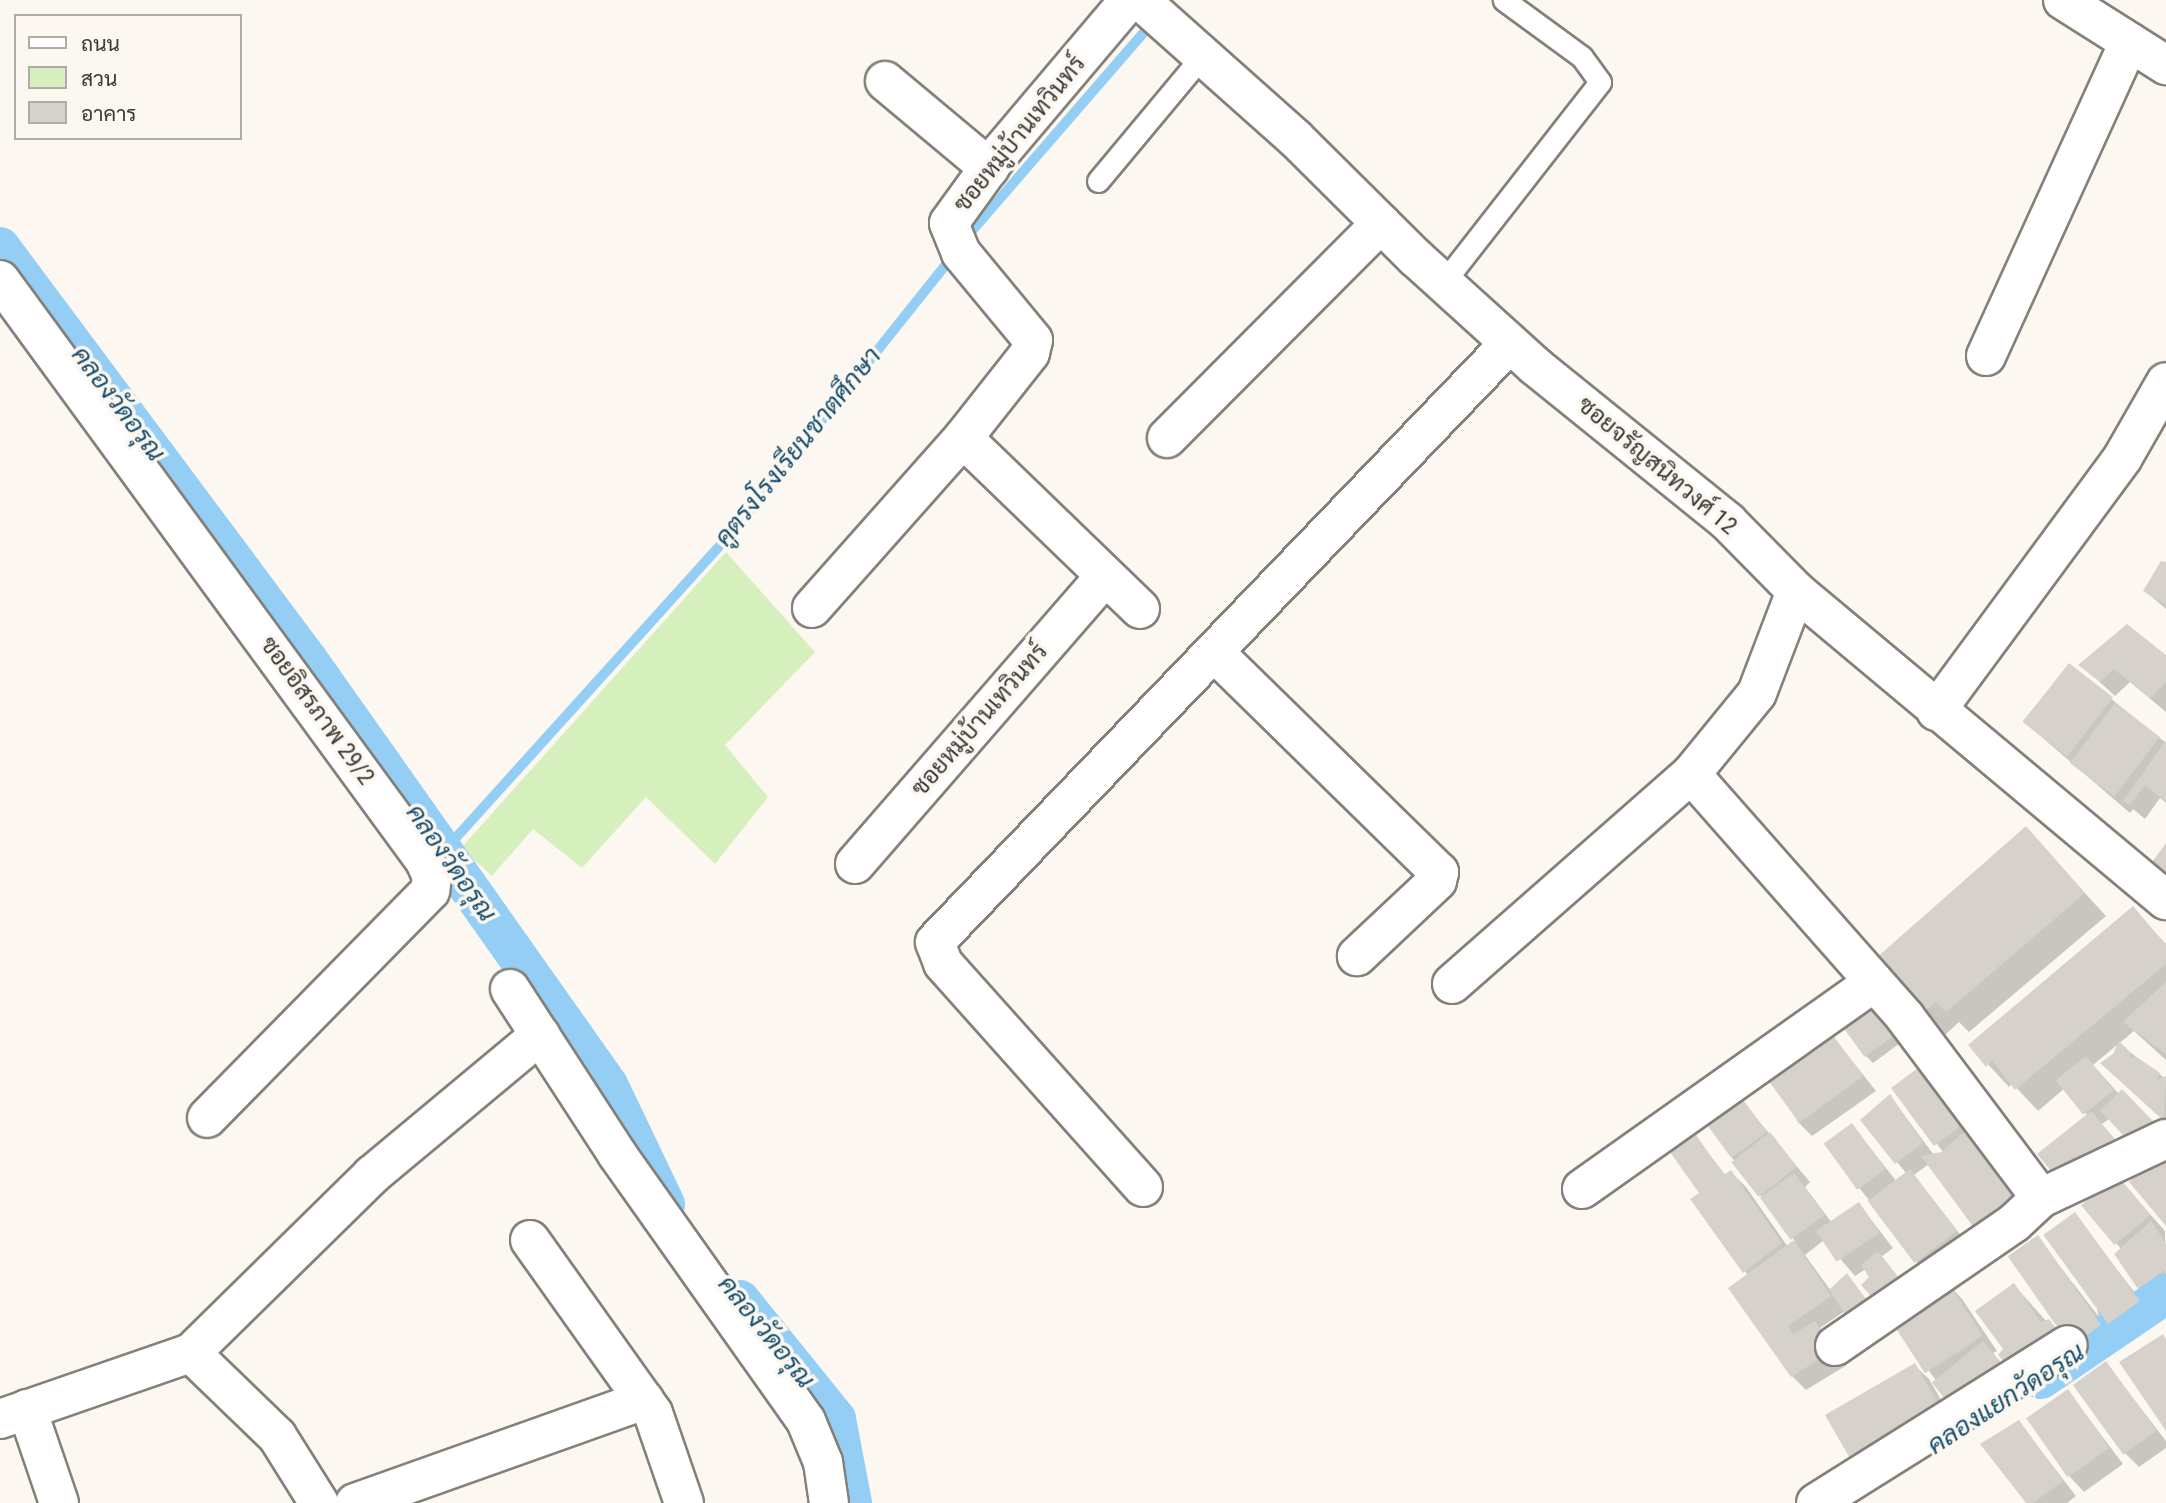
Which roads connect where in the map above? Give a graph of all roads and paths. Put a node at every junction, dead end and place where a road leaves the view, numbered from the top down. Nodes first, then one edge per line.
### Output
1 (1504, 0) edge
2 (2063, 0) edge
3 (1152, 4) edge
4 (2129, 42) junction
5 (1203, 55) junction
6 (2166, 65) edge
7 (885, 81) dead end
8 (989, 168) junction
9 (1098, 181) dead end
10 (1381, 223) junction
11 (0, 280) edge
12 (1443, 283) junction
13 (1510, 342) junction
14 (1986, 356) dead end
15 (2166, 382) edge
16 (963, 438) junction
17 (1167, 438) dead end
18 (1105, 576) junction
19 (1796, 591) junction
20 (812, 608) dead end
21 (1140, 609) dead end
22 (1214, 652) junction
23 (1936, 710) junction
24 (1691, 774) junction
25 (855, 864) dead end
26 (2166, 900) edge
27 (1357, 956) dead end
28 (1874, 982) junction
29 (1452, 984) dead end
30 (510, 989) dead end
31 (540, 1035) junction
32 (207, 1118) dead end
33 (2166, 1139) edge
34 (1143, 1186) dead end
35 (1582, 1189) dead end
36 (2040, 1198) junction
37 (530, 1240) dead end
38 (2068, 1345) dead end
39 (1835, 1346) dead end
40 (191, 1353) junction
41 (644, 1400) junction
42 (14, 1414) edge
43 (59, 1503) edge
44 (319, 1503) edge
45 (355, 1503) edge
46 (684, 1503) edge
47 (828, 1503) edge
48 (1816, 1503) edge

1 - 12 lane
2 - 4 street
3 - 5 street, ซอยจรัญสนิทวงศ์ 12
3 - 8 street, ซอยหมู่บ้านเทวินทร์
4 - 6 street
4 - 14 street
5 - 9 lane
5 - 10 street, ซอยจรัญสนิทวงศ์ 12
7 - 8 street
8 - 16 street, ซอยหมู่บ้านเทวินทร์
10 - 12 street, ซอยจรัญสนิทวงศ์ 12
10 - 17 street
11 - 32 street, ซอยอิสรภาพ 29/2
12 - 13 street, ซอยจรัญสนิทวงศ์ 12
13 - 19 street, ซอยจรัญสนิทวงศ์ 12
13 - 22 street
15 - 23 street
16 - 18 street
16 - 20 street, ซอยหมู่บ้านเทวินทร์
18 - 21 street
18 - 25 street, ซอยหมู่บ้านเทวินทร์
19 - 23 street, ซอยจรัญสนิทวงศ์ 12
19 - 24 street
22 - 27 street
22 - 34 street
23 - 26 street, ซอยจรัญสนิทวงศ์ 12
24 - 28 street
24 - 29 street
28 - 35 street
28 - 36 street
30 - 31 street
31 - 40 street
31 - 47 street
33 - 36 street
36 - 39 street
37 - 41 street
38 - 48 street
40 - 42 street
40 - 44 street
41 - 45 street
41 - 46 street
42 - 43 street

